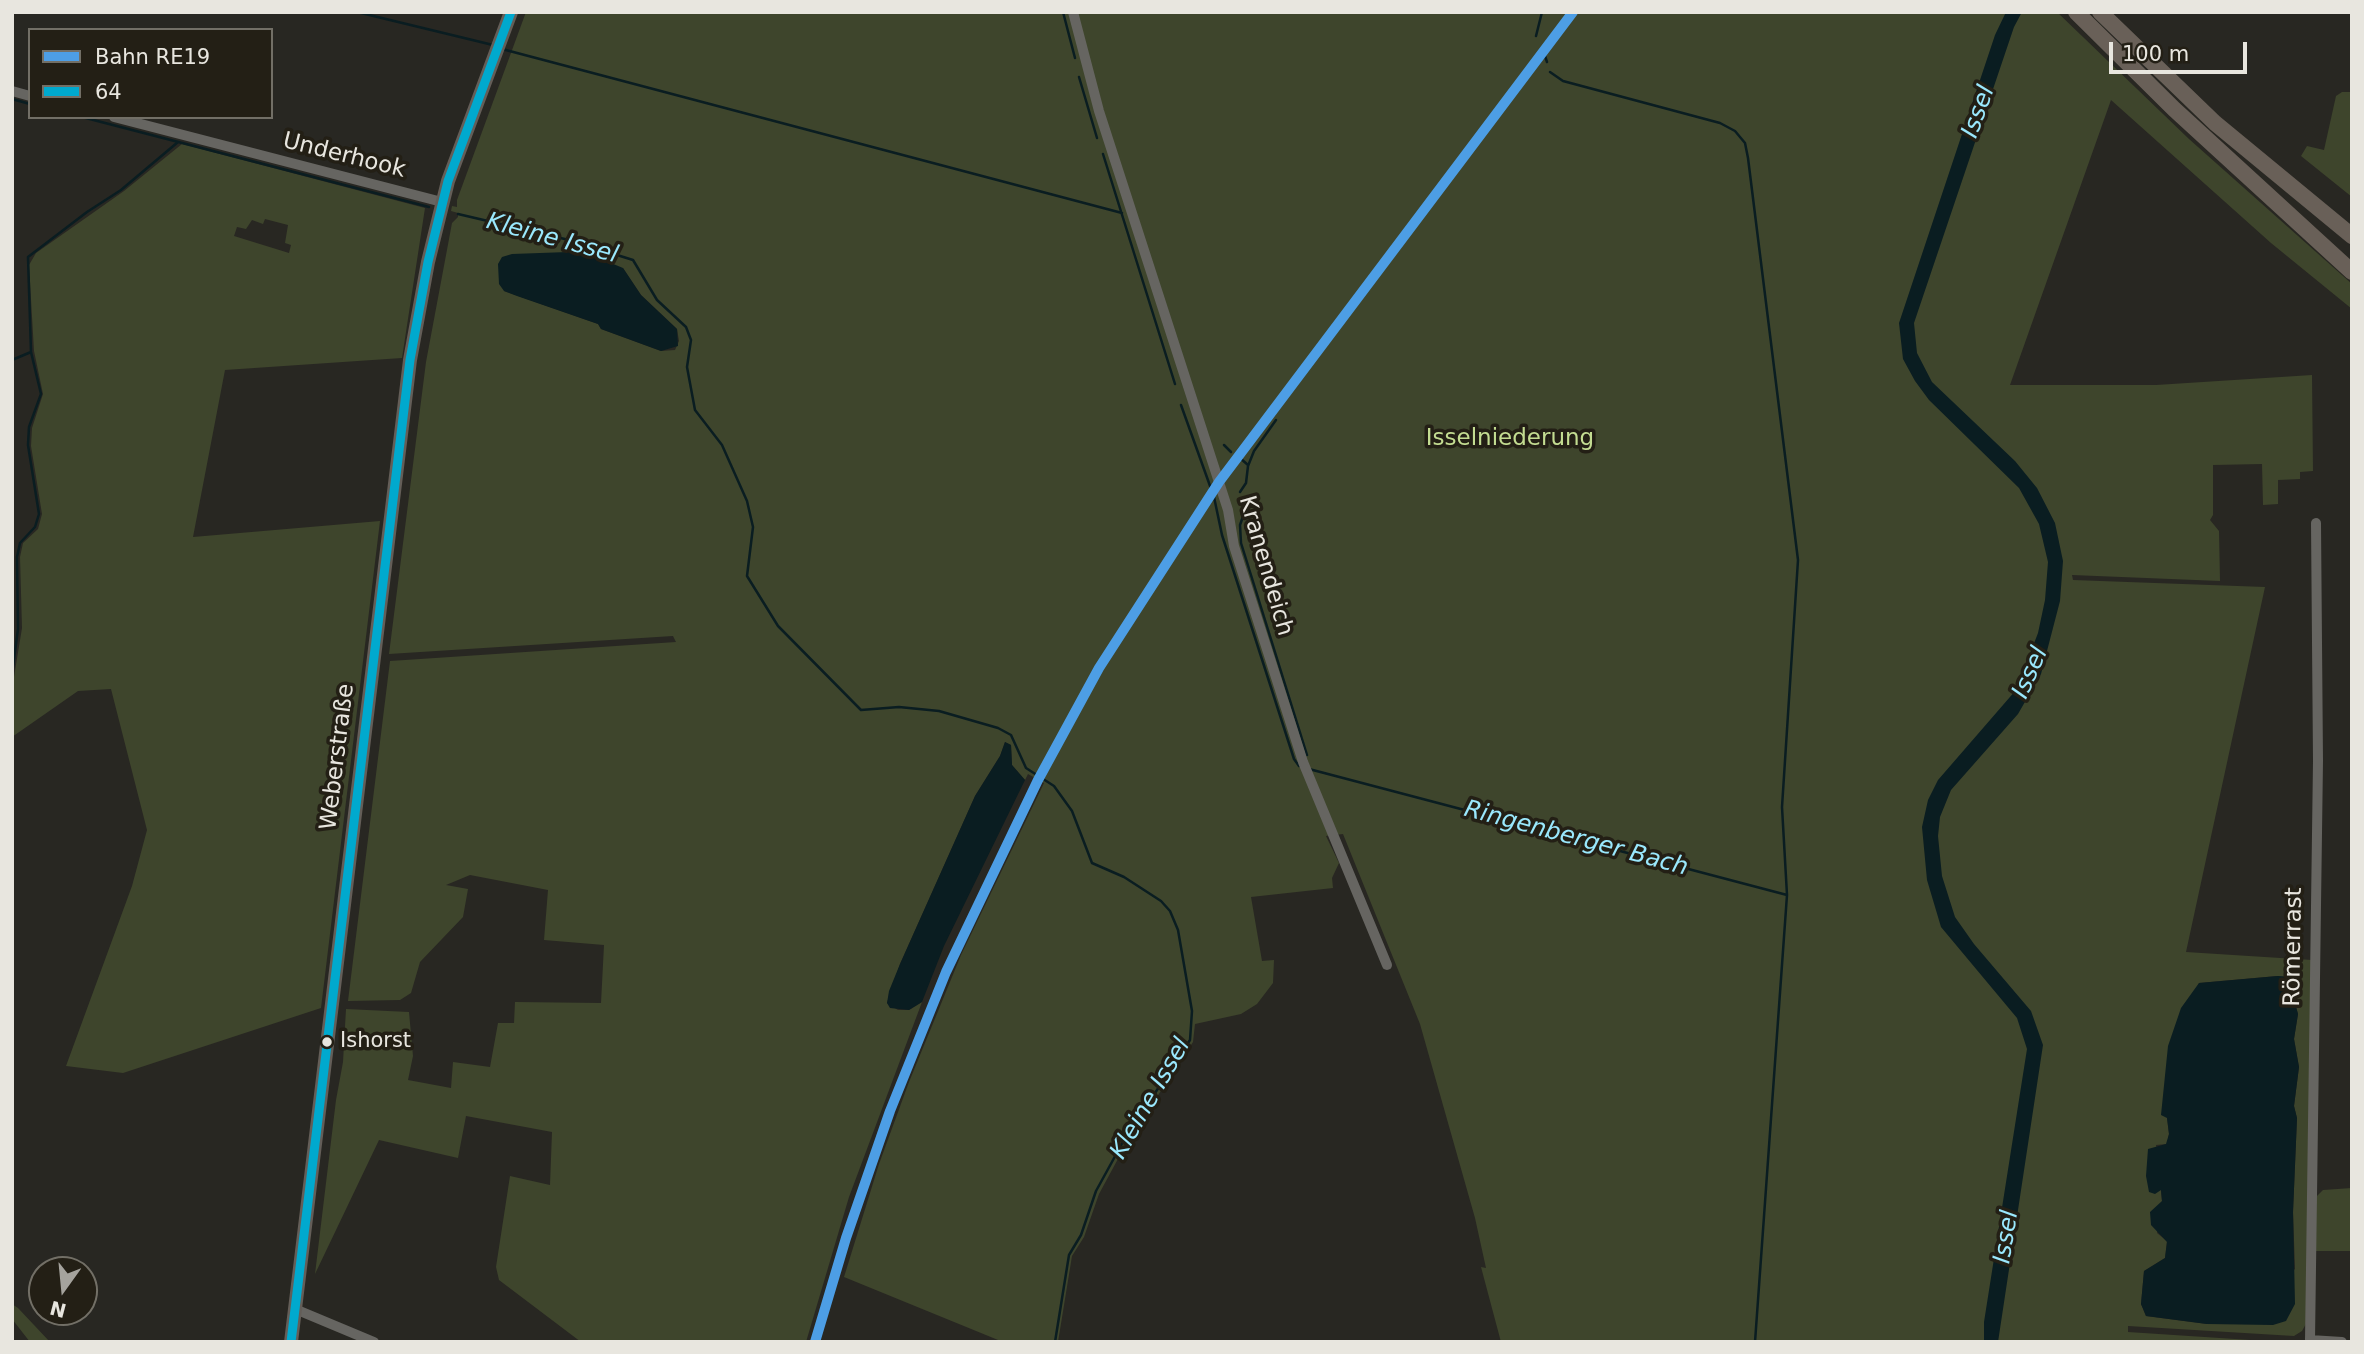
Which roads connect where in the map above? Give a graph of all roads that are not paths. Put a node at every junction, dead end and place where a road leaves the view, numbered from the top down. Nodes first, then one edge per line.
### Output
1 (511, 12) edge
2 (1073, 12) edge
3 (2076, 12) edge
4 (2101, 12) edge
5 (122, 119) edge
6 (442, 202) junction
7 (2309, 231) junction
8 (2352, 236) edge
9 (2352, 262) edge
10 (2352, 272) edge
11 (2316, 523) dead end
12 (1387, 965) dead end
13 (295, 1309) junction
14 (291, 1342) edge
15 (374, 1342) edge
16 (2342, 1342) edge

1 - 6 main road, Weberstraße
2 - 12 street, Kranendeich
3 - 7 highway
4 - 8 highway
5 - 6 street, Underhook
6 - 13 main road, Weberstraße
7 - 9 highway
7 - 10 highway
11 - 16 street, Römerrast
13 - 14 main road, Weberstraße
13 - 15 street

